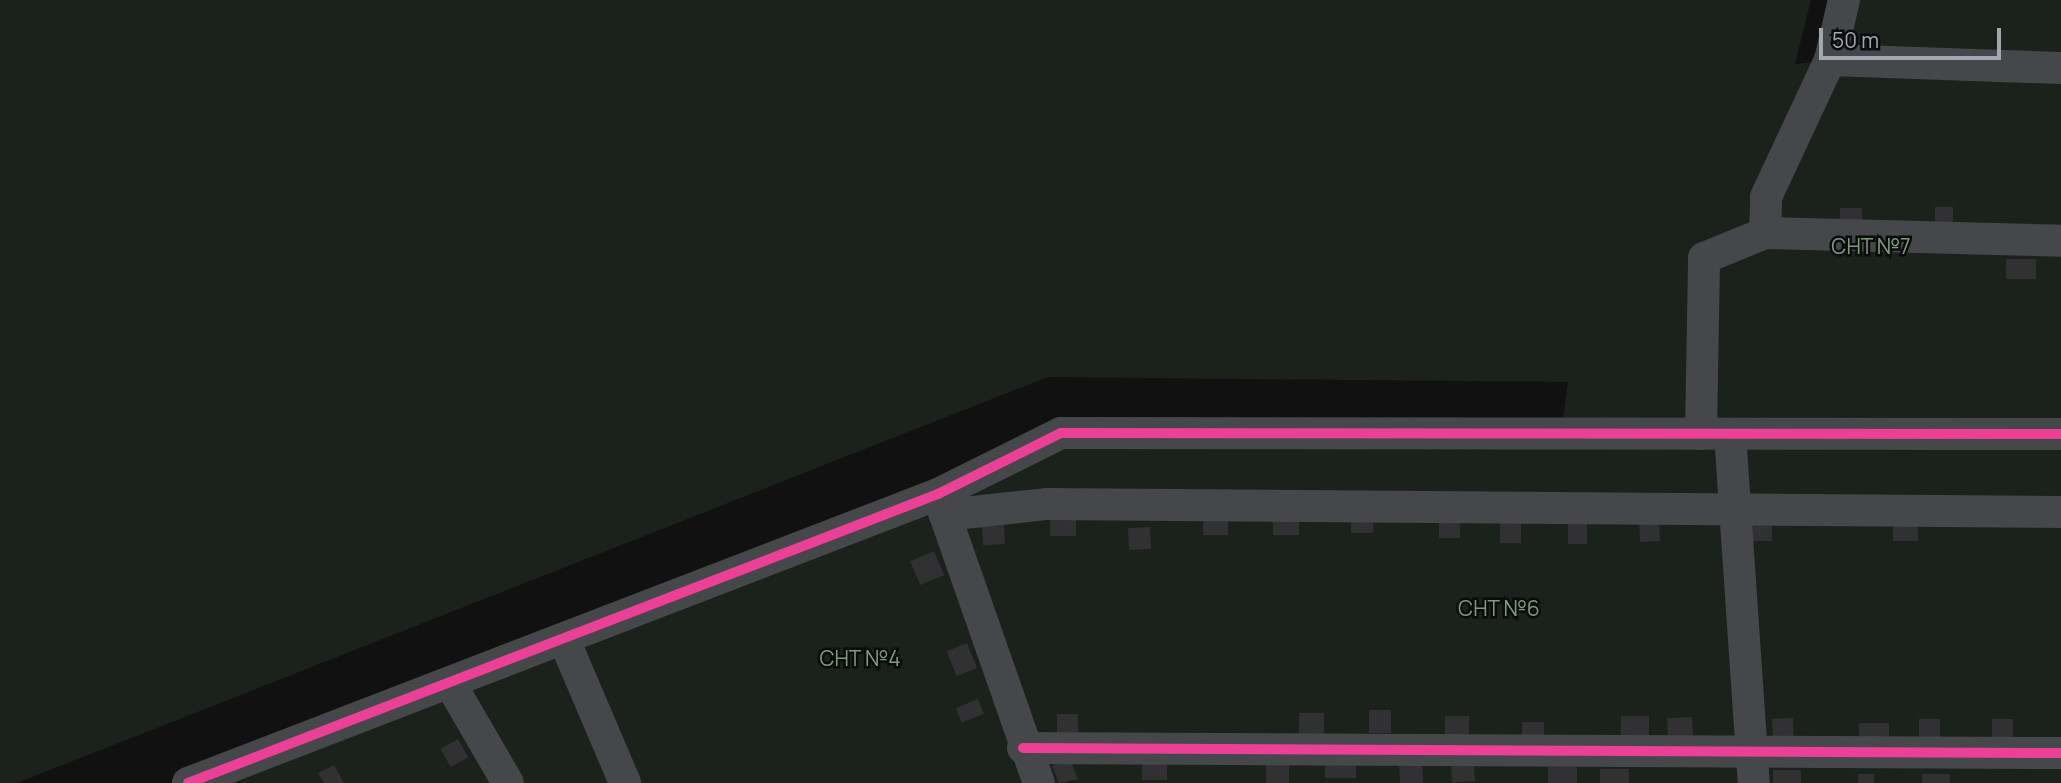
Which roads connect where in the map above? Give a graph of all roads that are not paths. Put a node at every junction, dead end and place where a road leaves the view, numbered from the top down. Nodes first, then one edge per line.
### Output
1 (1844, 0) edge
2 (1830, 60) junction
3 (2061, 68) edge
4 (1765, 233) junction
5 (2061, 241) edge
6 (1715, 434) junction
7 (2061, 435) edge
8 (941, 504) junction
9 (1735, 509) junction
10 (2061, 512) edge
11 (565, 642) junction
12 (451, 685) junction
13 (1023, 748) junction
14 (2061, 753) edge
15 (1752, 769) edge
16 (188, 783) edge
17 (508, 783) edge
18 (625, 783) edge
19 (1039, 783) edge

1 - 2 street
2 - 3 street
2 - 4 street
4 - 5 street
4 - 6 street
6 - 7 street
6 - 8 street
6 - 9 street
8 - 9 street
8 - 11 street
8 - 13 street
9 - 10 street
9 - 15 street
11 - 12 street
11 - 18 street
12 - 16 street
12 - 17 street
13 - 15 street
13 - 19 street
14 - 15 street

